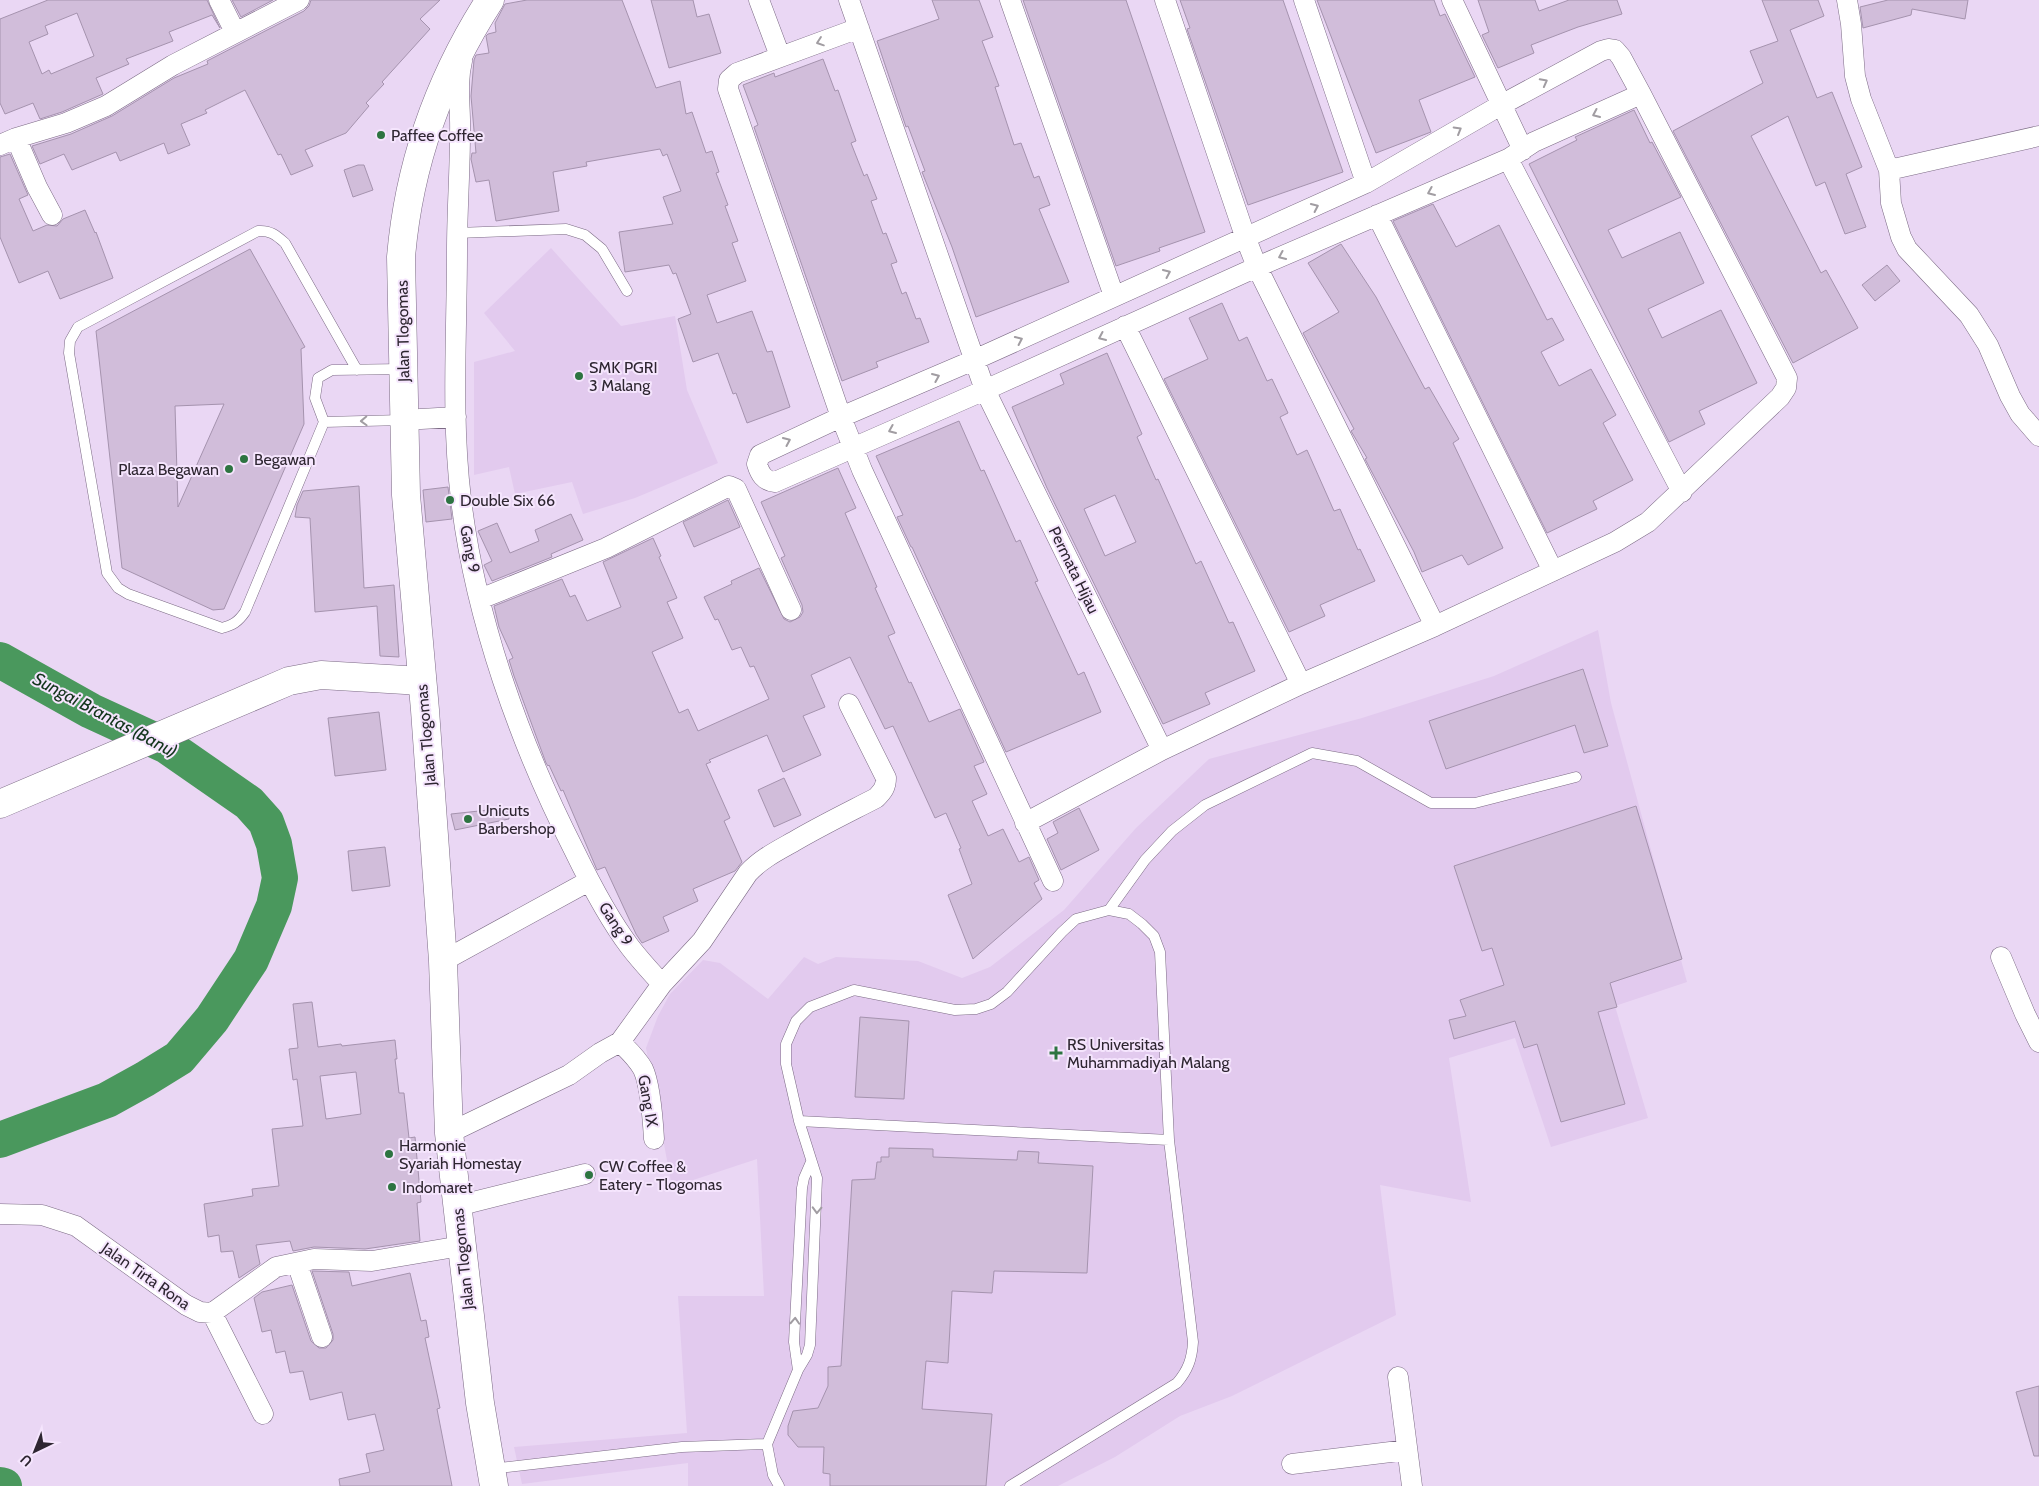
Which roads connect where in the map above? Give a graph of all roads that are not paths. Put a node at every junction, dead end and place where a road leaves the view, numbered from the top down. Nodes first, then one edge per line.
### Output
1 (219, 0) edge
2 (299, 0) edge
3 (489, 0) edge
4 (849, 0) edge
5 (1010, 0) edge
6 (1165, 0) edge
7 (1304, 0) edge
8 (1452, 0) edge
9 (1846, 0) edge
10 (761, 2) edge
11 (859, 28) junction
12 (235, 32) junction
13 (466, 41) junction
14 (780, 56) junction
15 (1641, 94) junction
16 (1501, 105) junction
17 (2039, 136) edge
18 (8, 141) edge
19 (1515, 155) junction
20 (1888, 170) junction
21 (1366, 183) junction
22 (1377, 215) junction
23 (52, 216) dead end
24 (457, 233) junction
25 (1246, 239) junction
26 (1257, 267) junction
27 (627, 292) dead end
28 (1114, 296) junction
29 (1125, 326) junction
30 (974, 360) junction
31 (403, 369) junction
32 (357, 370) junction
33 (985, 390) junction
34 (456, 417) junction
35 (841, 417) junction
36 (404, 420) junction
37 (324, 422) junction
38 (2039, 436) edge
39 (853, 447) junction
40 (1682, 492) junction
41 (1553, 571) junction
42 (480, 599) junction
43 (791, 610) dead end
44 (1435, 626) junction
45 (422, 681) junction
46 (1301, 684) junction
47 (849, 704) dead end
48 (1162, 750) junction
49 (1576, 777) dead end
50 (0, 804) edge
51 (1025, 823) junction
52 (589, 881) junction
53 (1053, 881) dead end
54 (1109, 910) junction
55 (2002, 957) dead end
56 (443, 961) junction
57 (662, 984) junction
58 (620, 1042) junction
59 (2039, 1042) edge
60 (799, 1121) junction
61 (449, 1133) junction
62 (654, 1139) dead end
63 (1169, 1140) junction
64 (811, 1162) junction
65 (585, 1174) dead end
66 (457, 1206) junction
67 (0, 1214) edge
68 (461, 1246) junction
69 (296, 1263) junction
70 (212, 1313) junction
71 (322, 1337) dead end
72 (798, 1370) junction
73 (1398, 1377) dead end
74 (263, 1414) dead end
75 (767, 1444) junction
76 (1407, 1450) junction
77 (1292, 1464) dead end
78 (492, 1477) edge
79 (779, 1486) edge
80 (1010, 1486) edge
81 (1412, 1486) edge

1 - 12 street
2 - 12 street
3 - 13 main road, Jalan Tlogomas
4 - 11 street, Permata Hijau
5 - 28 street
6 - 25 street
7 - 21 street
8 - 16 street
9 - 20 street
10 - 14 street
11 -> 14 street
11 - 30 street, Permata Hijau
12 - 18 street
13 - 24 street, Gang 9
13 - 31 main road, Jalan Tlogomas
14 - 35 street
16 -> 15 street
15 -> 19 street
15 - 40 street
16 - 19 street
21 -> 16 street
17 - 20 street
18 - 23 street
19 -> 22 street
19 - 40 street
20 - 38 street
25 -> 21 street
22 -> 26 street
22 - 41 street
24 - 27 lane
24 - 34 street, Gang 9
25 - 26 street
28 -> 25 street
26 - 29 street
26 - 44 street
30 -> 28 street
29 -> 33 street
29 - 46 street
30 - 33 street, Permata Hijau
35 -> 30 street
31 - 32 lane
31 - 36 main road, Jalan Tlogomas
32 - 37 lane
32 - 37 lane
33 -> 39 street
33 - 48 street, Permata Hijau
34 - 36 street
34 - 42 street, Gang 9
35 - 39 street
39 -> 35 street
36 -> 37 lane
36 - 45 main road, Jalan Tlogomas
39 - 51 street
40 - 41 street
41 - 44 street
42 - 43 street
42 - 52 street, Gang 9
44 - 46 street
45 - 50 main road
45 - 56 main road, Jalan Tlogomas
46 - 48 street
47 - 57 street
48 - 51 street
49 - 54 lane
51 - 53 street
52 - 56 street
52 - 57 street, Gang 9
54 - 60 lane
54 - 63 lane
55 - 59 street
56 - 61 main road, Jalan Tlogomas
57 - 58 street
58 - 61 street
58 - 62 street, Gang IX
60 - 63 lane
60 - 64 lane
61 - 66 main road, Jalan Tlogomas
63 - 80 lane
72 -> 64 lane
64 -> 72 lane
65 - 66 street
66 - 68 main road, Jalan Tlogomas
67 - 70 street, Jalan Tirta Rona
68 - 69 street, Jalan Tirta Rona
68 - 78 main road, Jalan Tlogomas
69 - 70 street, Jalan Tirta Rona
69 - 71 street
70 - 74 street
72 - 75 lane
73 - 76 street
75 - 78 lane
75 - 79 lane
76 - 77 street
76 - 81 street

